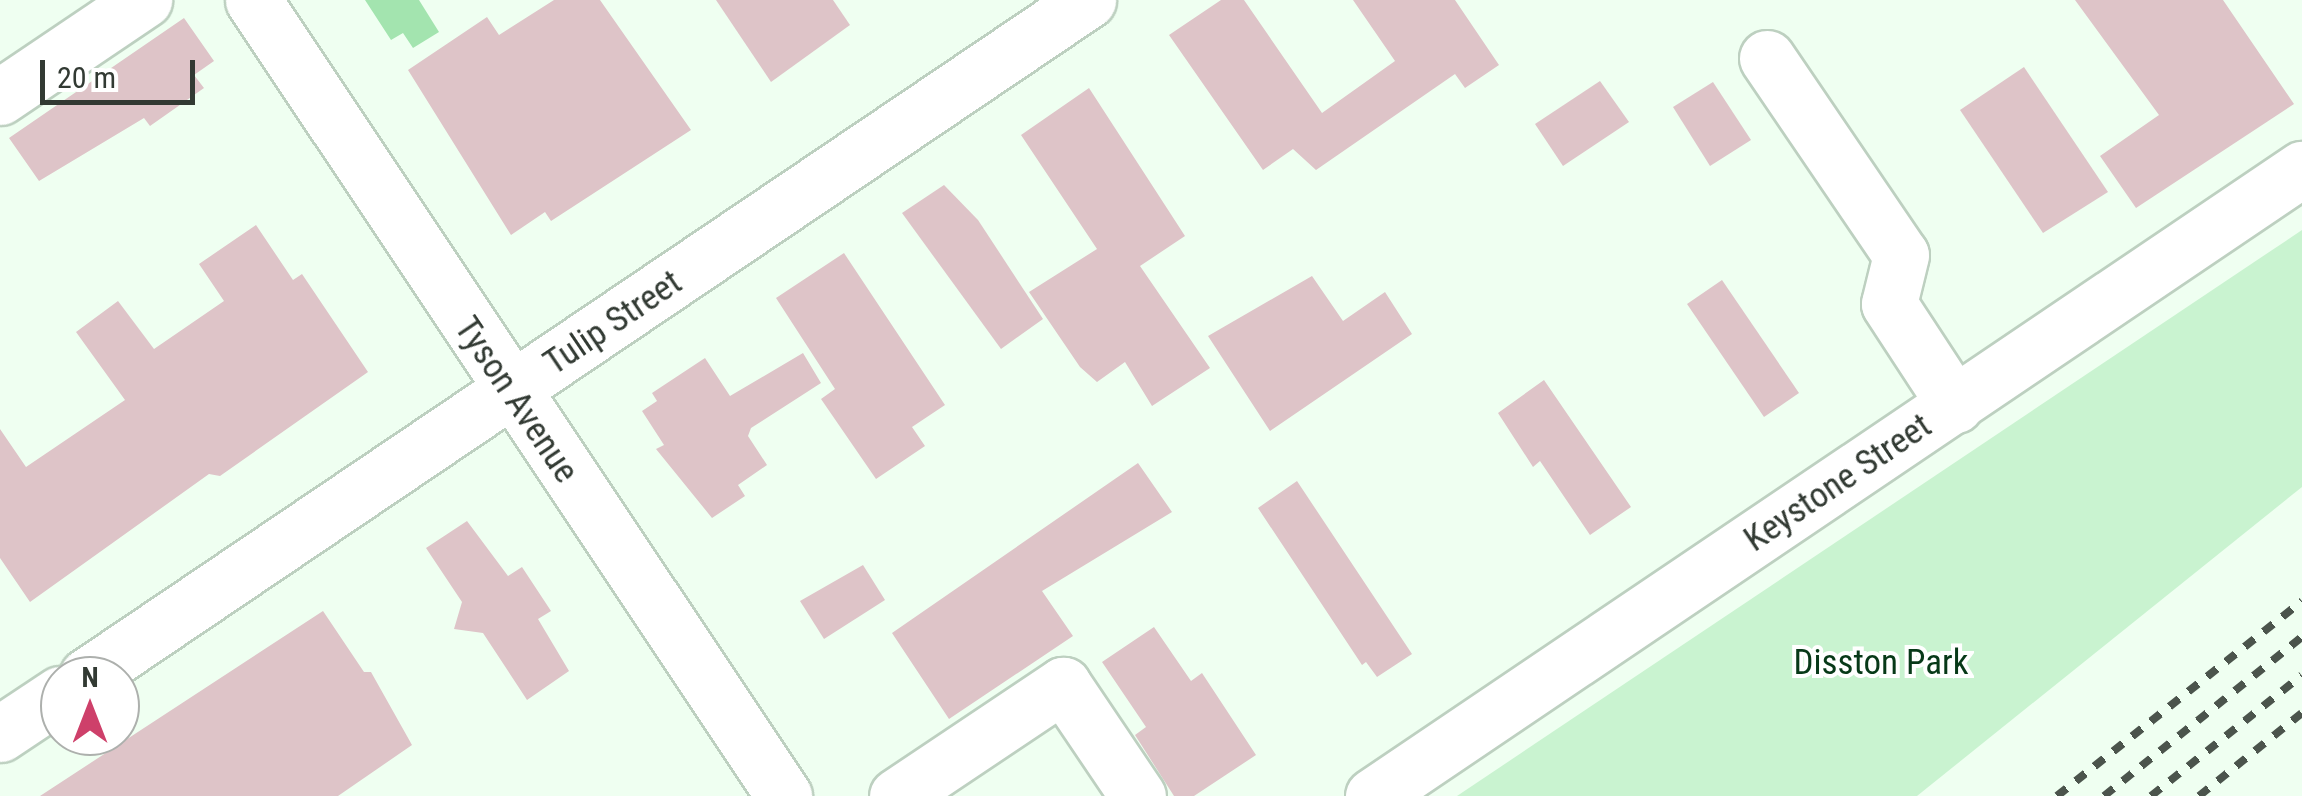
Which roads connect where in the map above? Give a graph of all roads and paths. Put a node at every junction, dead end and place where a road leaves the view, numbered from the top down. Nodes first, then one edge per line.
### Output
1 (144, 0) edge
2 (252, 0) edge
3 (1088, 0) edge
4 (1767, 58) dead end
5 (0, 97) edge
6 (2302, 168) edge
7 (510, 393) junction
8 (1955, 405) junction
9 (117, 656) edge
10 (40, 707) edge
11 (0, 734) edge
12 (784, 796) edge
13 (897, 796) edge
14 (1138, 796) edge
15 (1373, 796) edge

1 - 5 street
2 - 7 street, Tyson Avenue
3 - 7 street, Tulip Street
4 - 8 street
6 - 8 street, Keystone Street
7 - 9 street, Tulip Street
7 - 12 street, Tyson Avenue
8 - 15 street, Keystone Street
10 - 11 street
13 - 14 street

